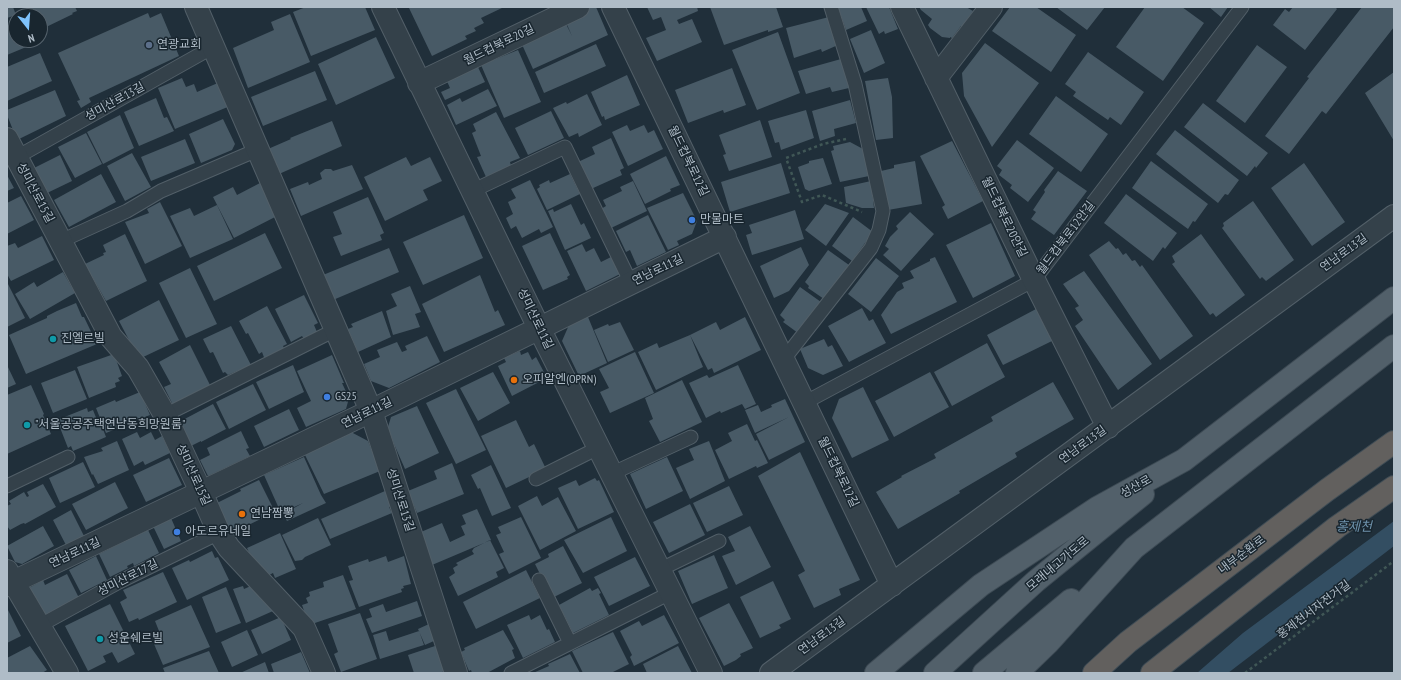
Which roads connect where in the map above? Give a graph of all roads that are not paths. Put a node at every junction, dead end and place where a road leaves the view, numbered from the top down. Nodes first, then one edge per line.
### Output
1 (196, 7) edge
2 (383, 7) edge
3 (578, 7) edge
4 (613, 7) edge
5 (831, 7) edge
6 (902, 7) edge
7 (990, 7) edge
8 (1242, 7) edge
9 (213, 47) junction
10 (936, 78) junction
11 (419, 83) junction
12 (12, 148) edge
13 (257, 150) junction
14 (472, 191) junction
15 (1394, 216) edge
16 (725, 237) junction
17 (61, 241) junction
18 (1034, 280) junction
19 (631, 283) junction
20 (1394, 298) edge
21 (539, 328) junction
22 (335, 330) junction
23 (1394, 346) edge
24 (784, 359) junction
25 (804, 403) junction
26 (371, 411) junction
27 (165, 415) junction
28 (1108, 427) junction
29 (691, 437) dead end
30 (1394, 442) edge
31 (598, 448) junction
32 (68, 457) dead end
33 (1184, 460) junction
34 (611, 474) junction
35 (536, 479) dead end
36 (7, 486) edge
37 (1394, 487) edge
38 (202, 492) junction
39 (219, 533) junction
40 (719, 541) dead end
41 (1134, 548) junction
42 (659, 570) junction
43 (9, 579) edge
44 (539, 580) dead end
45 (892, 585) junction
46 (670, 593) junction
47 (38, 626) junction
48 (570, 643) junction
49 (67, 673) edge
50 (324, 673) edge
51 (456, 673) edge
52 (511, 673) edge
53 (711, 673) edge
54 (771, 673) edge
55 (876, 673) edge
56 (936, 673) edge
57 (984, 673) edge
58 (1017, 673) edge
59 (1094, 673) edge
60 (1152, 673) edge

1 - 9 street, 성미산로13길
2 - 11 street, 성미산로11길
3 - 11 street, 월드컵북로20길
4 - 16 street, 월드컵북로12길
5 - 24 lane
6 - 10 street, 월드컵북로20안길
7 - 10 street
8 - 18 lane, 월드컵북로12안길
9 - 12 lane, 성미산로13길
9 - 13 street, 성미산로13길
10 - 18 street, 월드컵북로20안길
11 - 14 street, 성미산로11길
12 - 17 street, 성미산로15길
13 - 17 lane
13 - 22 street, 성미산로13길
14 - 19 lane
14 - 21 street, 성미산로11길
15 - 28 street, 연남로13길
16 - 19 street, 연남로11길
16 - 24 street, 월드컵북로12길
17 - 27 street, 성미산로15길
18 - 25 lane, 월드컵북로12안길
18 - 28 street, 월드컵북로20안길
19 - 21 street, 연남로11길
20 - 33 main road, 성산로
21 - 26 street, 연남로11길
21 - 31 street, 성미산로11길
22 - 26 street, 성미산로13길
22 - 27 lane
23 - 41 main road
24 - 25 street, 월드컵북로12길
25 - 45 street, 월드컵북로12길
26 - 38 street, 연남로11길
26 - 51 street, 성미산로13길
27 - 38 street, 성미산로15길
28 - 45 street, 연남로13길
29 - 34 lane
30 - 59 highway, 내부순환로
31 - 34 street, 성미산로11길
31 - 35 lane
32 - 36 lane
33 - 55 main road, 성산로
33 - 56 main road, 모래내고가도로
34 - 42 street, 성미산로11길
37 - 60 highway
38 - 39 street, 성미산로15길
38 - 43 street, 연남로11길
39 - 47 lane, 성미산로17길
39 - 50 street, 성미산로15길
40 - 42 lane
41 - 57 main road
41 - 58 main road
42 - 46 street, 성미산로11길
43 - 47 street
44 - 48 lane
45 - 54 street, 연남로13길
46 - 48 lane
46 - 53 street, 성미산로11길
47 - 49 street
48 - 52 lane

